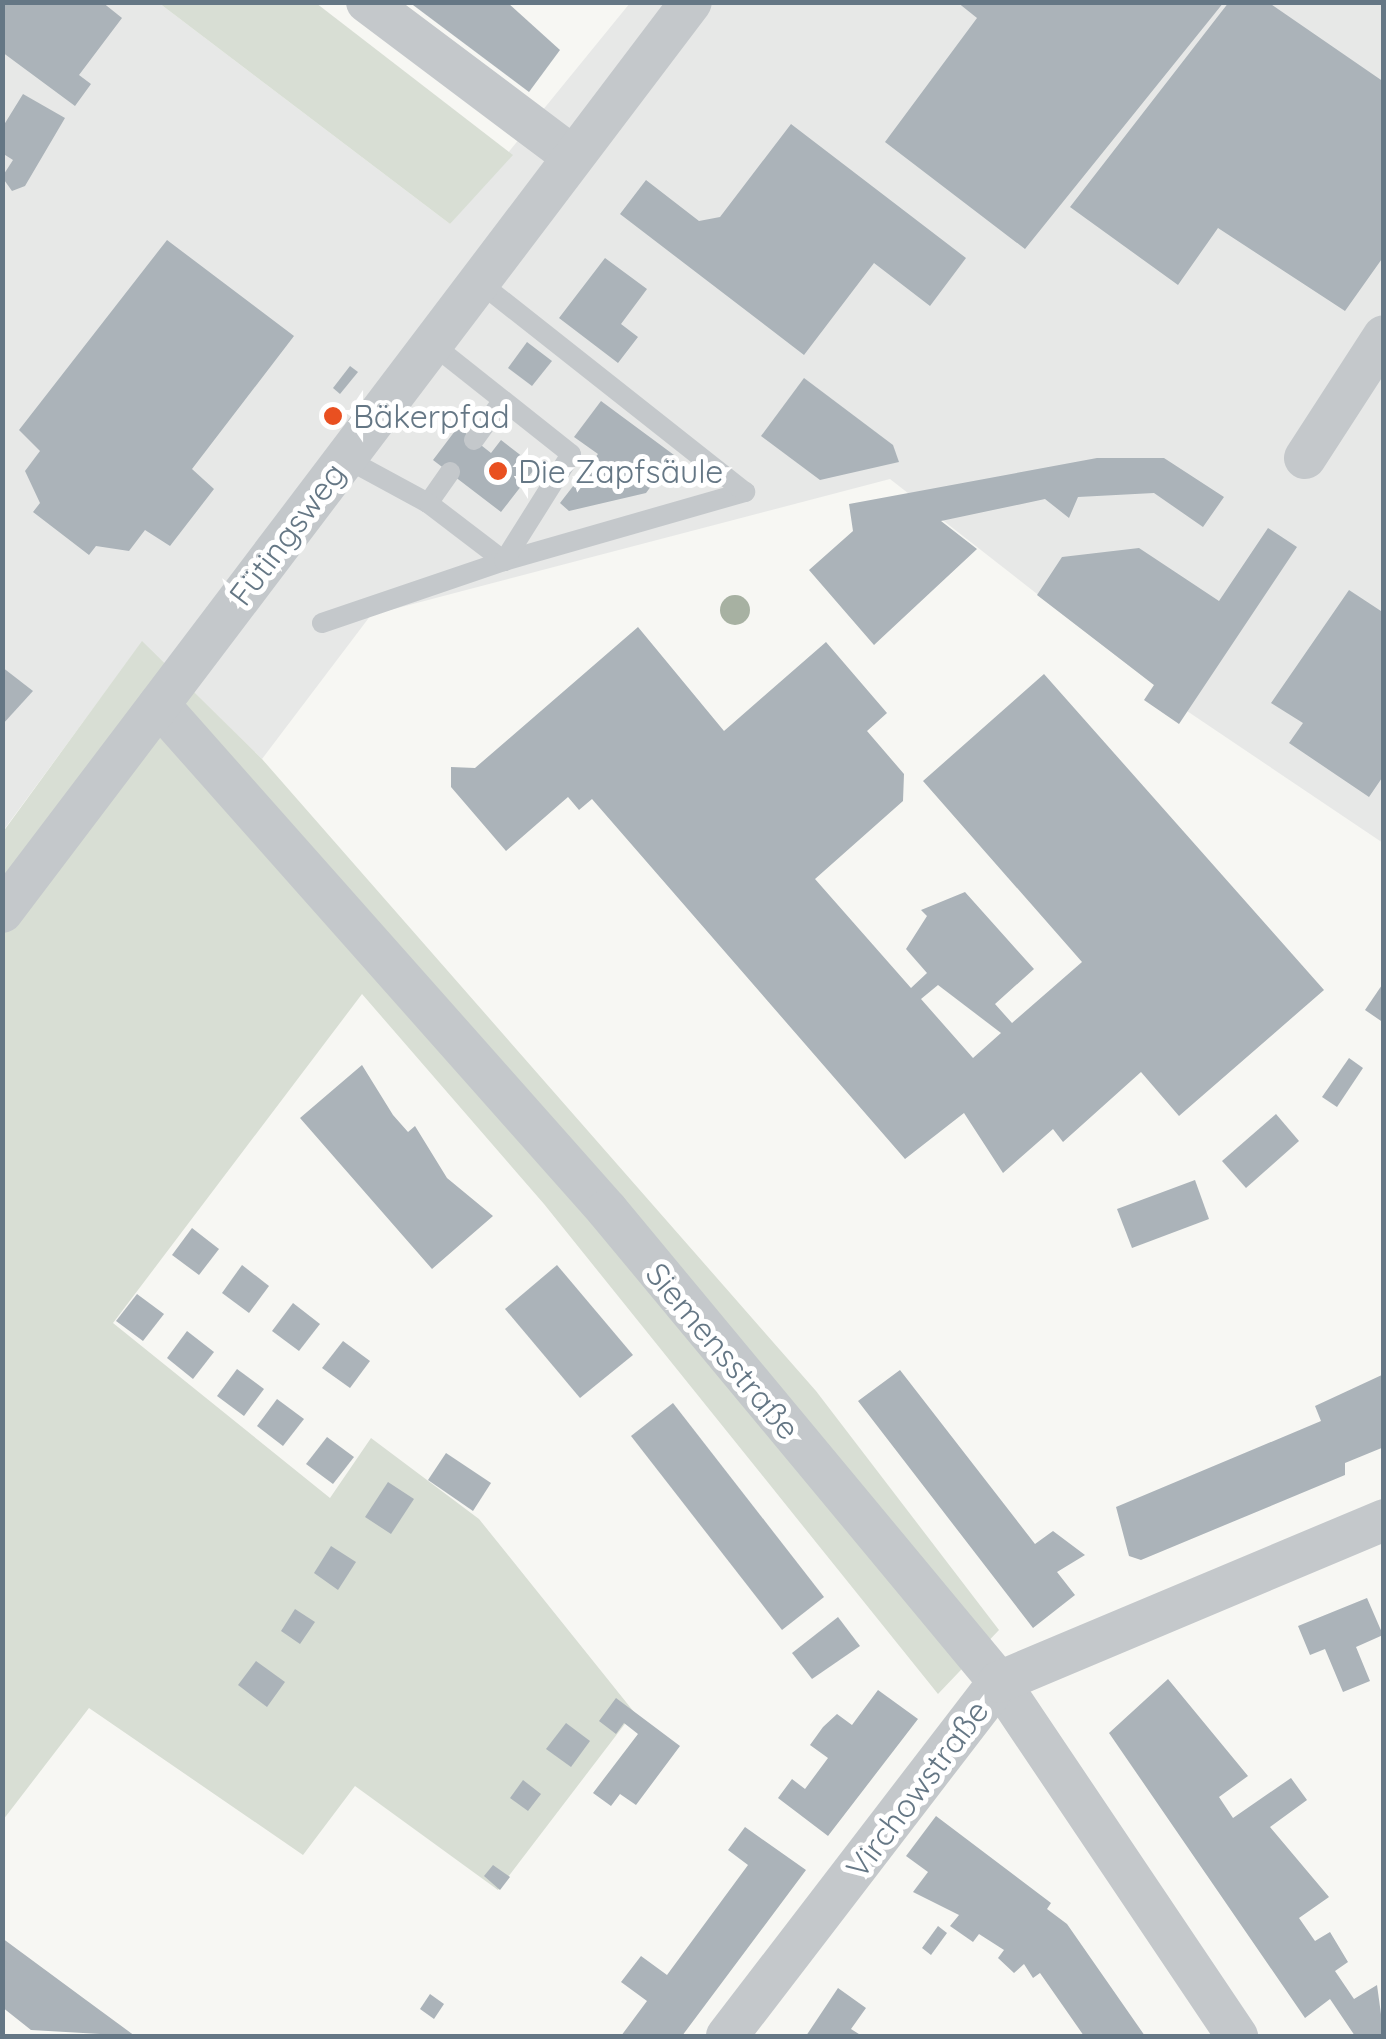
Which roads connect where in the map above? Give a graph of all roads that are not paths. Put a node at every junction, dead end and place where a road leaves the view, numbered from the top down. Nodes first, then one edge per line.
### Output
1 (367, 2) edge
2 (691, 2) edge
3 (572, 156) junction
4 (478, 281) junction
5 (1384, 336) edge
6 (431, 343) junction
7 (503, 400) junction
8 (474, 440) dead end
9 (345, 458) junction
10 (1305, 458) dead end
11 (450, 472) dead end
12 (428, 503) junction
13 (504, 561) junction
14 (322, 623) dead end
15 (159, 704) junction
16 (2, 912) edge
17 (1384, 1520) edge
18 (999, 1682) junction
19 (727, 2036) edge
20 (1236, 2036) edge

1 - 3 street
2 - 3 street, Fütingsweg
3 - 4 street, Fütingsweg
4 - 6 street, Fütingsweg
4 - 13 lane
5 - 10 street
6 - 7 lane
6 - 9 street, Fütingsweg
7 - 8 lane
7 - 13 lane
9 - 12 lane
9 - 15 street, Fütingsweg
11 - 12 lane
12 - 13 lane
13 - 14 lane
15 - 16 street, Fütingsweg
15 - 18 street, Siemensstraße
17 - 18 street, Virchowstraße
18 - 19 street, Virchowstraße
18 - 20 street, Siemensstraße

